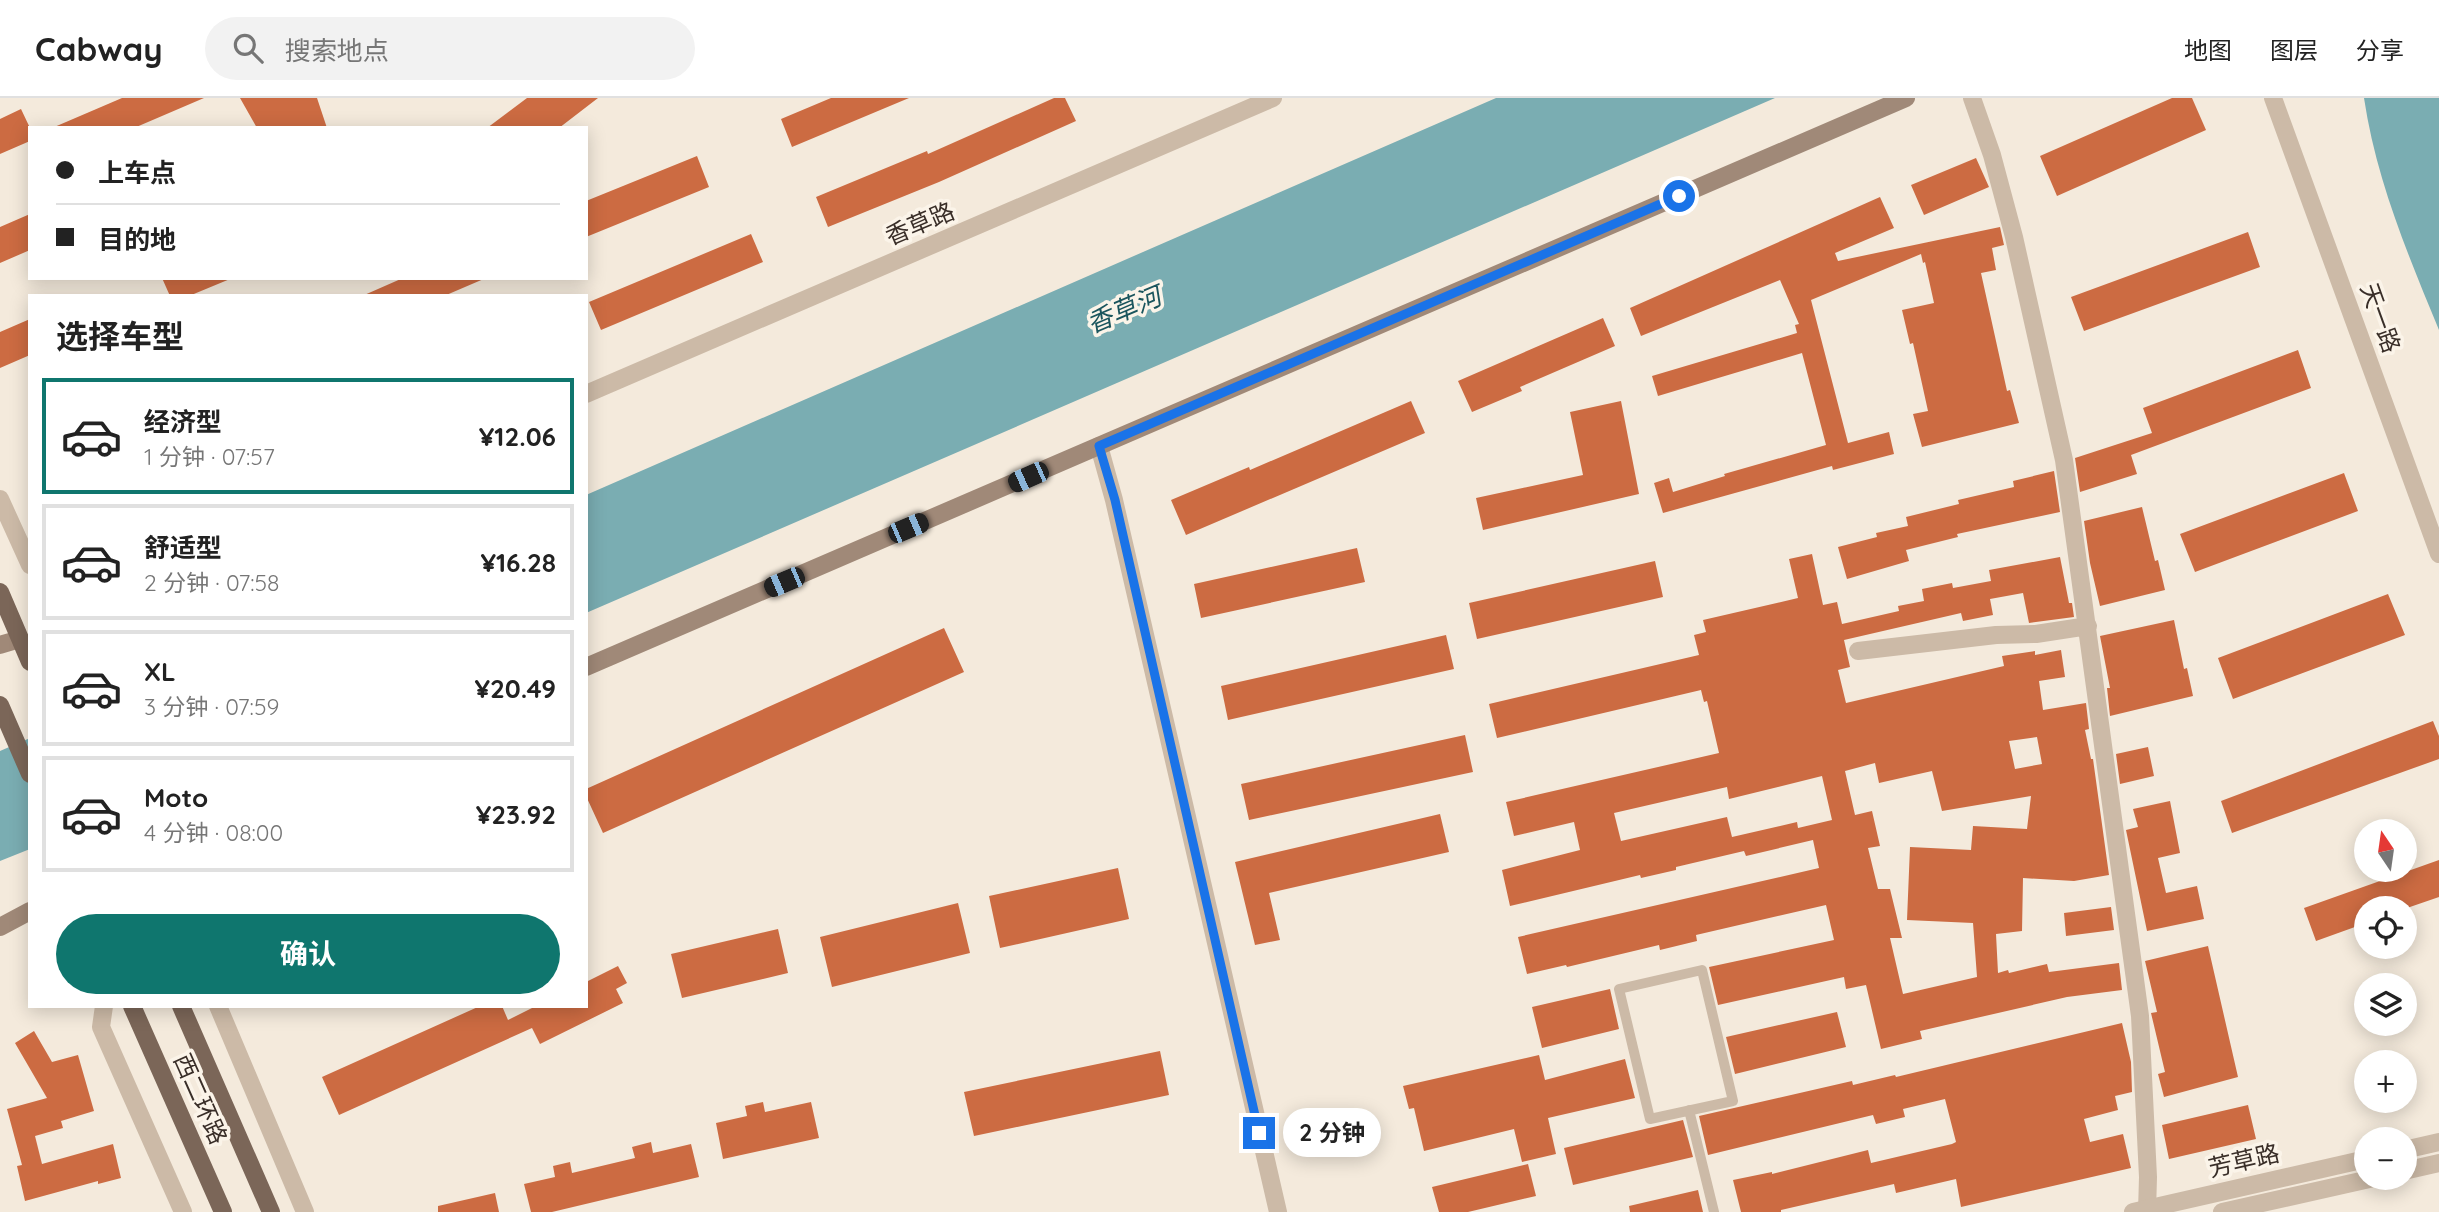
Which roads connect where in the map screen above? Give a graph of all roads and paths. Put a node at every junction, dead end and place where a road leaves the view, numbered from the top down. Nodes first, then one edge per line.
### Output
1 (1273, 98) edge
2 (1906, 98) edge
3 (1972, 98) edge
4 (2273, 98) edge
5 (588, 393) edge
6 (1099, 446) junction
7 (0, 499) edge
8 (2439, 554) edge
9 (28, 561) edge
10 (0, 592) edge
11 (4, 614) edge
12 (2088, 626) junction
13 (25, 636) edge
14 (0, 645) edge
15 (1858, 651) dead end
16 (588, 666) edge
17 (3, 712) edge
18 (28, 769) edge
19 (28, 912) edge
20 (0, 927) edge
21 (104, 1008) edge
22 (133, 1008) edge
23 (182, 1008) edge
24 (219, 1008) edge
25 (1689, 1110) junction
26 (2439, 1142) edge
27 (2417, 1147) edge
28 (2354, 1162) edge
29 (2439, 1163) edge
30 (2417, 1168) edge
31 (2354, 1182) edge
32 (2142, 1211) edge
33 (183, 1212) edge
34 (223, 1212) edge
35 (271, 1212) edge
36 (306, 1212) edge
37 (1278, 1212) edge
38 (1714, 1212) edge
39 (2222, 1212) edge

1 - 5 street, 香草路
2 - 6 main road
3 - 12 street
4 - 8 street, 天一路
6 - 16 main road
6 - 37 street
7 - 9 street
10 - 11 main road
11 - 13 main road
12 - 15 street
12 - 32 street
13 - 14 main road
17 - 18 main road
19 - 20 main road
21 - 33 street
22 - 34 main road, 西二环路
23 - 35 main road, 西二环路
24 - 36 street
25 - 25 lane
25 - 38 lane
26 - 27 street
28 - 32 street, 芳草路
29 - 30 street
31 - 39 street, 芳草路

